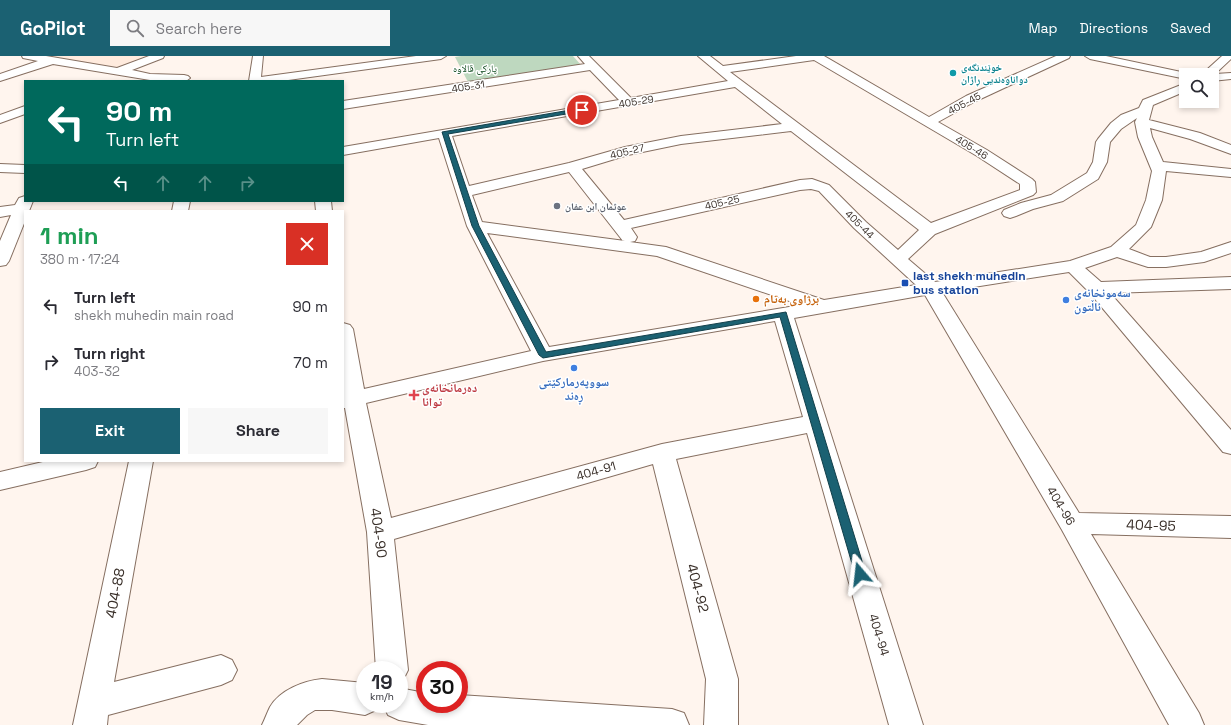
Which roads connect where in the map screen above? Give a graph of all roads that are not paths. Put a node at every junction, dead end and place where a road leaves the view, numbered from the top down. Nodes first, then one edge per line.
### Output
1 (27, 56) edge
2 (160, 56) edge
3 (258, 56) edge
4 (583, 56) edge
5 (703, 56) edge
6 (816, 56) edge
7 (819, 56) edge
8 (1065, 56) edge
9 (1090, 56) edge
10 (1228, 56) edge
11 (444, 58) edge
12 (52, 60) junction
13 (358, 61) edge
14 (593, 66) junction
15 (1215, 68) edge
16 (720, 70) junction
17 (123, 72) junction
18 (454, 75) dead end
19 (1179, 75) edge
20 (1231, 76) edge
21 (1219, 77) edge
22 (0, 78) edge
23 (182, 79) edge
24 (105, 80) edge
25 (255, 80) edge
26 (260, 80) edge
27 (1231, 82) edge
28 (739, 83) junction
29 (1219, 83) edge
30 (460, 87) junction
31 (1179, 90) edge
32 (628, 102) junction
33 (344, 105) edge
34 (24, 110) edge
35 (1143, 116) junction
36 (0, 119) edge
37 (930, 122) junction
38 (794, 127) junction
39 (1219, 131) dead end
40 (444, 132) junction
41 (1195, 136) junction
42 (1231, 150) edge
43 (344, 151) edge
44 (1156, 166) junction
45 (22, 167) edge
46 (573, 167) junction
47 (0, 168) edge
48 (1231, 173) edge
49 (824, 188) joint
50 (464, 192) junction
51 (23, 205) edge
52 (0, 212) edge
53 (475, 226) junction
54 (620, 226) junction
55 (929, 230) junction
56 (637, 247) junction
57 (1231, 247) edge
58 (1117, 251) junction
59 (898, 259) junction
60 (0, 262) edge
61 (1073, 266) junction
62 (1231, 283) edge
63 (1096, 288) junction
64 (931, 289) junction
65 (822, 306) junction
66 (783, 314) junction
67 (344, 341) edge
68 (543, 355) junction
69 (349, 399) edge
70 (816, 423) junction
71 (1231, 446) edge
72 (662, 453) junction
73 (82, 462) edge
74 (141, 462) edge
75 (0, 481) edge
76 (1071, 523) junction
77 (1231, 527) edge
78 (380, 532) junction
79 (391, 661) edge
80 (221, 670) dead end
81 (356, 698) edge
82 (414, 706) edge
83 (92, 714) edge
84 (286, 715) edge
85 (455, 725) edge
86 (672, 725) edge
87 (721, 725) edge
88 (906, 725) edge
89 (1187, 725) edge

1 - 12 street
2 - 17 street
3 - 25 street
4 - 14 street
5 - 16 street
6 - 7 street
6 - 16 street
6 - 37 street, 405-46
8 - 37 street, 405-45
9 - 19 street
10 - 15 street
11 - 13 street
12 - 17 street
12 - 22 street
13 - 26 street
14 - 30 street, 405-31
14 - 32 street
16 - 28 street
17 - 23 street
17 - 24 street
18 - 30 street
20 - 21 street
27 - 29 street
28 - 32 street, 405-29
28 - 38 street
30 - 33 street, 405-31
31 - 35 street
32 - 40 street, 405-29
34 - 36 street
35 - 41 street
35 - 44 street
35 - 55 street
37 - 55 street, 405-46
38 - 46 street, 405-27
38 - 55 street
39 - 41 street
40 - 43 street, 405-29
40 - 50 street
41 - 42 street
44 - 48 street
44 - 58 street
45 - 47 street
46 - 50 street, 405-27
46 - 54 street
49 - 54 street, 405-25
49 - 59 street, 405-44
50 - 53 street
51 - 52 street
51 - 60 street
53 - 56 street
53 - 68 street
54 - 56 street
55 - 59 street
56 - 65 street
57 - 58 street
58 - 61 street
59 - 64 street, 405-44
61 - 63 street
61 - 64 street
62 - 63 street
63 - 71 street
64 - 65 street
64 - 76 street, 404-96
65 - 66 street
66 - 68 street
66 - 70 street, 404-94
67 - 69 street, 404-90
68 - 69 street
69 - 78 street, 404-90
70 - 72 street, 404-91
70 - 88 street, 404-94
72 - 78 street, 404-91
72 - 87 street, 404-92
73 - 75 street
74 - 83 street, 404-88
76 - 77 street, 404-95
76 - 89 street, 404-96
78 - 79 street, 404-90
80 - 83 street
81 - 84 street
82 - 85 street
82 - 86 street

